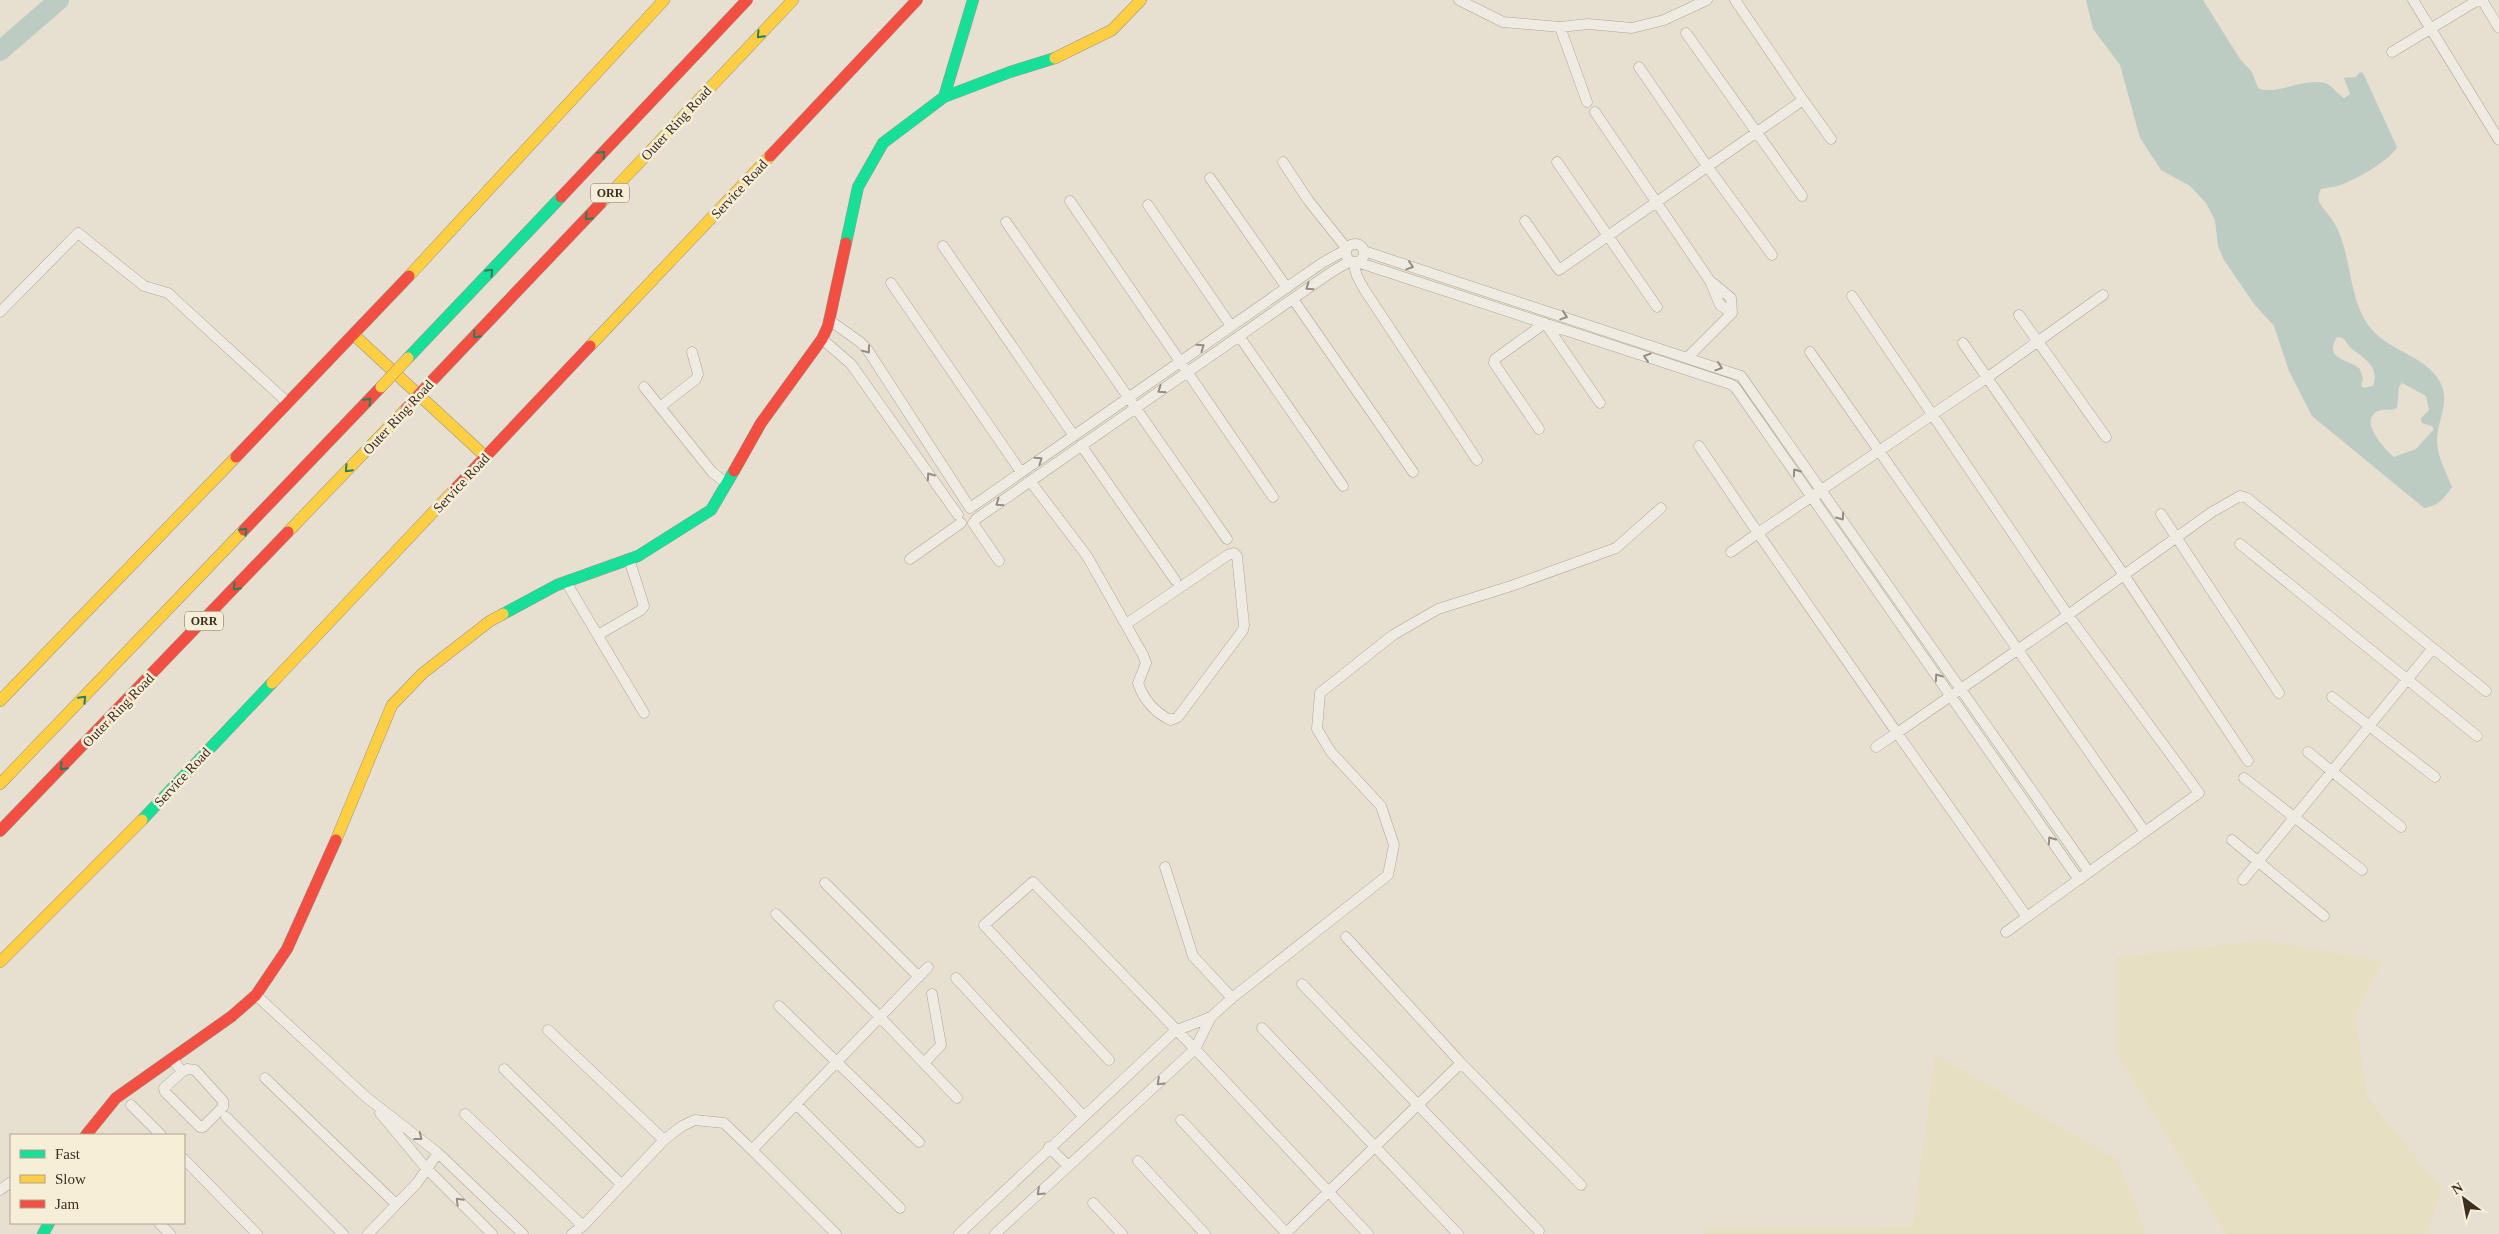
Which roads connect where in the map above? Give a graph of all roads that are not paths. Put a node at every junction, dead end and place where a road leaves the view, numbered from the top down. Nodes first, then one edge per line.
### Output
1 (664, 0) edge
2 (747, 0) edge
3 (793, 0) edge
4 (917, 0) edge
5 (973, 0) edge
6 (1141, 0) edge
7 (1459, 0) edge
8 (1707, 0) edge
9 (1735, 0) edge
10 (2413, 0) edge
11 (2478, 0) edge
12 (2482, 0) edge
13 (1560, 27) junction
14 (2499, 28) edge
15 (2430, 29) junction
16 (1686, 33) dead end
17 (2392, 52) dead end
18 (1639, 67) dead end
19 (944, 97) junction
20 (1803, 100) junction
21 (1587, 102) dead end
22 (1595, 112) dead end
23 (1758, 131) junction
24 (1831, 139) dead end
25 (2499, 140) edge
26 (1283, 162) dead end
27 (1557, 162) dead end
28 (1707, 166) junction
29 (1210, 178) dead end
30 (1802, 196) dead end
31 (1656, 201) junction
32 (1070, 202) dead end
33 (1148, 204) dead end
34 (1525, 221) dead end
35 (1006, 222) dead end
36 (1606, 237) junction
37 (943, 246) dead end
38 (1347, 249) junction
39 (1364, 251) junction
40 (1772, 255) dead end
41 (1354, 262) junction
42 (891, 283) dead end
43 (1287, 288) junction
44 (2103, 295) dead end
45 (1852, 296) dead end
46 (1293, 299) junction
47 (1657, 307) dead end
48 (0, 312) edge
49 (2019, 316) dead end
50 (830, 320) junction
51 (1545, 323) junction
52 (1232, 326) junction
53 (354, 335) junction
54 (1239, 336) junction
55 (822, 339) junction
56 (2039, 341) junction
57 (1963, 343) dead end
58 (692, 352) dead end
59 (1810, 352) dead end
60 (1688, 357) junction
61 (1180, 362) junction
62 (1187, 372) junction
63 (1988, 377) junction
64 (644, 387) dead end
65 (1128, 398) junction
66 (288, 403) junction
67 (1600, 403) dead end
68 (660, 407) junction
69 (1135, 408) junction
70 (1933, 414) junction
71 (1539, 429) dead end
72 (1074, 436) junction
73 (2106, 437) dead end
74 (1081, 445) junction
75 (1699, 446) dead end
76 (1879, 449) junction
77 (486, 457) junction
78 (1477, 460) dead end
79 (1021, 472) junction
80 (1413, 472) dead end
81 (1030, 481) junction
82 (726, 483) junction
83 (1343, 486) dead end
84 (1822, 490) junction
85 (1273, 496) dead end
86 (1812, 496) junction
87 (970, 508) junction
88 (1661, 508) dead end
89 (2161, 514) dead end
90 (959, 519) junction
91 (974, 521) junction
92 (1758, 533) junction
93 (2176, 537) junction
94 (1226, 539) dead end
95 (2240, 544) dead end
96 (1731, 552) dead end
97 (910, 559) dead end
98 (629, 560) junction
99 (999, 561) dead end
100 (2124, 574) junction
101 (1175, 580) dead end
102 (566, 582) junction
103 (2068, 615) junction
104 (1126, 624) junction
105 (598, 635) junction
106 (2433, 648) junction
107 (2018, 649) junction
108 (2406, 680) junction
109 (1962, 689) junction
110 (2486, 691) dead end
111 (2279, 693) dead end
112 (2332, 696) dead end
113 (1952, 697) junction
114 (0, 701) edge
115 (644, 714) dead end
116 (2369, 726) junction
117 (1897, 733) junction
118 (2477, 736) dead end
119 (1876, 747) dead end
120 (2308, 752) dead end
121 (2248, 761) dead end
122 (2332, 771) junction
123 (2435, 777) dead end
124 (2244, 778) dead end
125 (0, 784) edge
126 (2294, 818) junction
127 (2401, 827) dead end
128 (0, 832) edge
129 (2145, 832) junction
130 (2232, 840) dead end
131 (2258, 862) junction
132 (1165, 867) dead end
133 (2362, 870) dead end
134 (2088, 872) junction
135 (2079, 880) junction
136 (2243, 880) dead end
137 (825, 883) dead end
138 (776, 914) dead end
139 (2027, 916) junction
140 (2324, 916) dead end
141 (2006, 932) dead end
142 (1346, 937) dead end
143 (0, 962) edge
144 (928, 967) dead end
145 (918, 977) junction
146 (956, 978) dead end
147 (1302, 984) dead end
148 (932, 994) dead end
149 (256, 995) junction
150 (1232, 998) junction
151 (779, 1006) dead end
152 (880, 1017) junction
153 (1211, 1018) junction
154 (1262, 1028) dead end
155 (548, 1030) dead end
156 (1176, 1031) junction
157 (1196, 1049) junction
158 (172, 1058) junction
159 (1109, 1060) dead end
160 (837, 1061) junction
161 (924, 1063) junction
162 (1461, 1063) junction
163 (504, 1069) dead end
164 (182, 1072) junction
165 (265, 1078) dead end
166 (366, 1097) junction
167 (957, 1098) dead end
168 (131, 1104) dead end
169 (796, 1104) junction
170 (1418, 1105) junction
171 (465, 1114) dead end
172 (1083, 1116) junction
173 (226, 1117) dead end
174 (1181, 1120) dead end
175 (87, 1134) edge
176 (160, 1134) edge
177 (664, 1140) junction
178 (919, 1142) dead end
179 (1376, 1147) junction
180 (1049, 1148) junction
181 (752, 1150) junction
182 (438, 1153) junction
183 (185, 1160) edge
184 (1138, 1161) dead end
185 (1068, 1166) junction
186 (426, 1168) junction
187 (622, 1185) junction
188 (1581, 1185) dead end
189 (1329, 1192) junction
190 (1093, 1203) dead end
191 (396, 1204) junction
192 (900, 1208) dead end
193 (160, 1224) edge
194 (580, 1230) edge
195 (1539, 1230) dead end
196 (170, 1234) edge
197 (257, 1234) edge
198 (343, 1234) edge
199 (368, 1234) edge
200 (492, 1234) edge
201 (523, 1234) edge
202 (572, 1234) edge
203 (836, 1234) edge
204 (959, 1234) edge
205 (995, 1234) edge
206 (1122, 1234) edge
207 (1205, 1234) edge
208 (1286, 1234) edge
209 (1368, 1234) edge
210 (1458, 1234) edge

1 - 53 main road
125 -> 2 main road, ORR, bridge
3 -> 128 main road, Outer Ring Road / ORR, bridge
4 - 77 main road, Service Road
5 - 19 main road
6 - 19 main road
7 - 13 street
8 - 13 street
9 - 20 street
10 - 15 street
11 - 15 street
12 - 14 street
13 - 21 street
15 - 17 street
15 - 25 street
16 - 23 street
18 - 28 street
19 - 50 main road
20 - 23 street
20 - 24 street
22 - 31 street
23 - 28 street
23 - 30 street
26 - 38 street
27 - 36 street
28 - 31 street
28 - 40 street
29 - 43 street
31 - 36 street
31 - 60 street
32 - 61 street
33 - 52 street
34 - 36 street
35 - 65 street
36 - 47 street
37 - 72 street
38 - 39 street
38 - 41 street
38 - 43 street
39 - 41 street
39 -> 60 street
41 -> 46 street
41 - 51 street
41 - 78 street
42 - 79 street
43 - 52 street
44 - 56 street
45 - 70 street
46 - 54 street
46 - 80 street
48 - 66 street
49 - 56 street
50 - 55 main road
50 -> 87 street
51 - 67 street
51 - 71 street
86 -> 51 street
61 -> 52 street
53 - 66 main road
53 - 77 main road
54 - 62 street
54 - 83 street
55 - 82 main road
90 -> 55 street
56 - 63 street
56 - 73 street
57 - 63 street
58 - 68 street
59 - 76 street
60 -> 84 street
61 - 62 street
61 - 65 street
62 -> 69 street
62 - 85 street
63 - 70 street
63 - 100 street
64 - 68 street
65 - 69 street
65 - 72 street
66 - 114 main road
68 - 82 street
69 - 74 street
69 - 94 street
70 - 76 street
70 - 103 street
79 -> 72 street
74 - 81 street
74 - 101 street
75 - 92 street
76 - 84 street
76 - 107 street
77 - 143 main road, Service Road
79 - 87 street
81 -> 91 street
81 - 104 street
82 - 98 main road
84 - 86 street
84 -> 109 street
86 - 92 street
113 -> 86 street
87 - 90 street
87 - 91 street
88 - 150 street
89 - 93 street
90 - 91 street
90 - 97 street
91 - 99 street
92 - 96 street
92 - 117 street
93 - 100 street
93 - 106 street
93 - 111 street
95 - 108 street
98 - 102 main road
98 - 105 street
100 - 103 street
100 - 121 street
102 - 105 street
102 - 149 main road
103 - 107 street
103 - 129 street
104 - 104 street
105 - 115 street
106 - 108 street
106 - 110 street
107 - 109 street
107 - 129 street
108 - 116 street
108 - 118 street
109 - 113 street
109 - 134 street
112 - 116 street
113 - 117 street
135 -> 113 street
116 - 122 street
116 - 123 street
117 - 119 street
117 - 139 street
120 - 122 street
122 - 126 street
122 - 127 street
124 - 126 street
126 - 131 street
126 - 133 street
129 - 134 street
130 - 131 street
131 - 136 street
131 - 140 street
132 - 150 street
134 - 135 street
135 - 139 street
137 - 145 street
138 - 152 street
139 - 141 street
142 - 162 street
144 - 145 street
145 - 152 street
146 - 172 street
147 - 170 street
148 - 161 street
149 - 158 main road
149 - 166 street
150 - 153 street
151 - 160 street
152 - 160 street
152 - 161 street
153 - 156 street
153 - 157 street
154 - 179 street
155 - 177 street
156 - 157 street
156 - 159 street
156 - 172 street
157 -> 185 street
157 - 189 street
158 - 164 street
158 - 175 main road
160 - 169 street
160 - 178 street
161 - 167 street
162 - 170 street
162 - 188 street
163 - 187 street
164 - 164 street
165 - 191 street
166 -> 182 street
166 - 186 street
168 - 176 street
169 - 181 street
169 - 192 street
170 - 179 street
170 - 195 street
171 - 194 street
172 - 180 street
173 - 198 street
174 - 208 street
177 - 181 street
177 - 187 street
179 - 189 street
179 - 210 street
180 - 185 street
180 - 204 street
181 - 203 street
182 - 186 street
182 - 201 street
183 - 197 street
184 - 207 street
185 -> 205 street
186 - 191 street
200 -> 186 street
187 - 194 street
189 - 208 street
189 - 209 street
190 - 206 street
191 - 199 street
193 - 196 street
194 - 202 street

